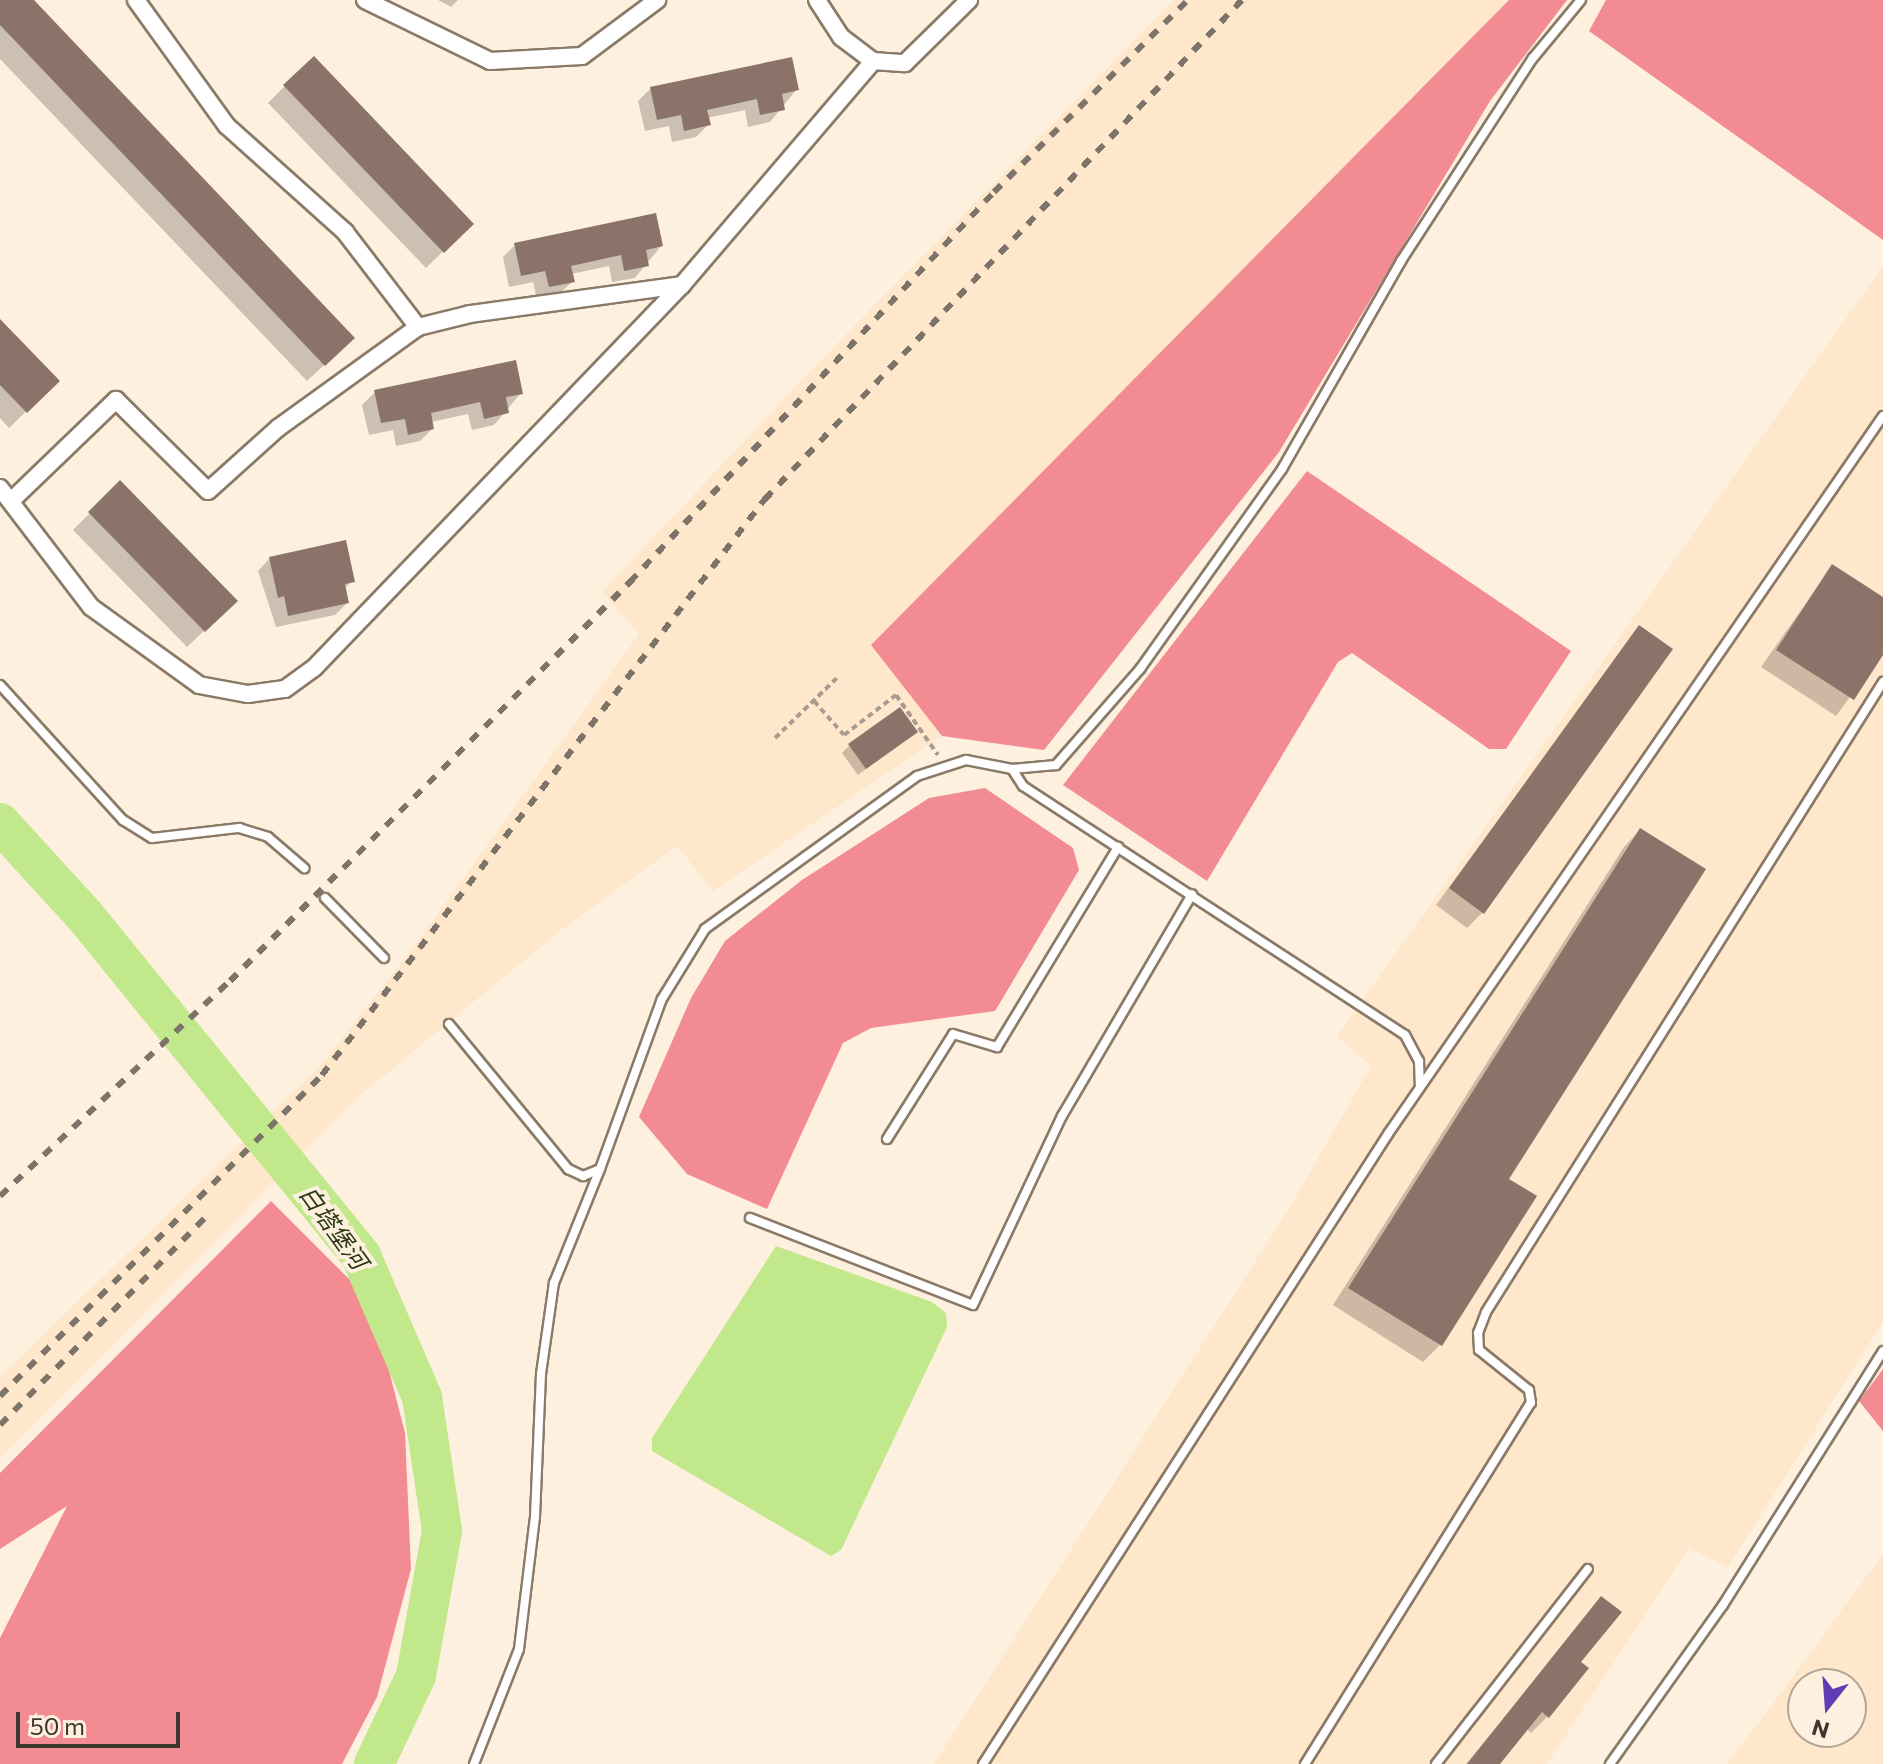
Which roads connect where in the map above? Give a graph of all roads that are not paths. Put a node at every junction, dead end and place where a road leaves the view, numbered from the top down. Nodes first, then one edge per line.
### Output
1 (136, 0) edge
2 (365, 0) edge
3 (657, 0) edge
4 (817, 0) edge
5 (969, 0) edge
6 (1581, 0) edge
7 (873, 61) junction
8 (682, 285) junction
9 (418, 327) junction
10 (1883, 416) edge
11 (6, 494) edge
12 (1883, 682) edge
13 (0, 685) edge
14 (1012, 769) junction
15 (1118, 847) junction
16 (304, 868) dead end
17 (1192, 894) junction
18 (325, 898) dead end
19 (384, 958) dead end
20 (449, 1024) dead end
21 (1420, 1086) junction
22 (887, 1139) dead end
23 (600, 1169) junction
24 (750, 1218) dead end
25 (1883, 1351) edge
26 (1588, 1569) dead end
27 (474, 1764) edge
28 (983, 1764) edge
29 (1305, 1764) edge
30 (1436, 1764) edge
31 (1610, 1764) edge

1 - 9 street
2 - 3 street
4 - 7 street
5 - 7 street
6 - 14 lane
7 - 8 street
8 - 9 street
8 - 11 street
9 - 11 street
10 - 21 lane
12 - 29 lane
13 - 16 lane
14 - 15 lane
14 - 23 lane
15 - 17 lane
15 - 22 lane
17 - 21 lane
17 - 24 lane
18 - 19 lane
20 - 23 lane
21 - 28 lane
23 - 27 lane
25 - 31 lane
26 - 30 lane

